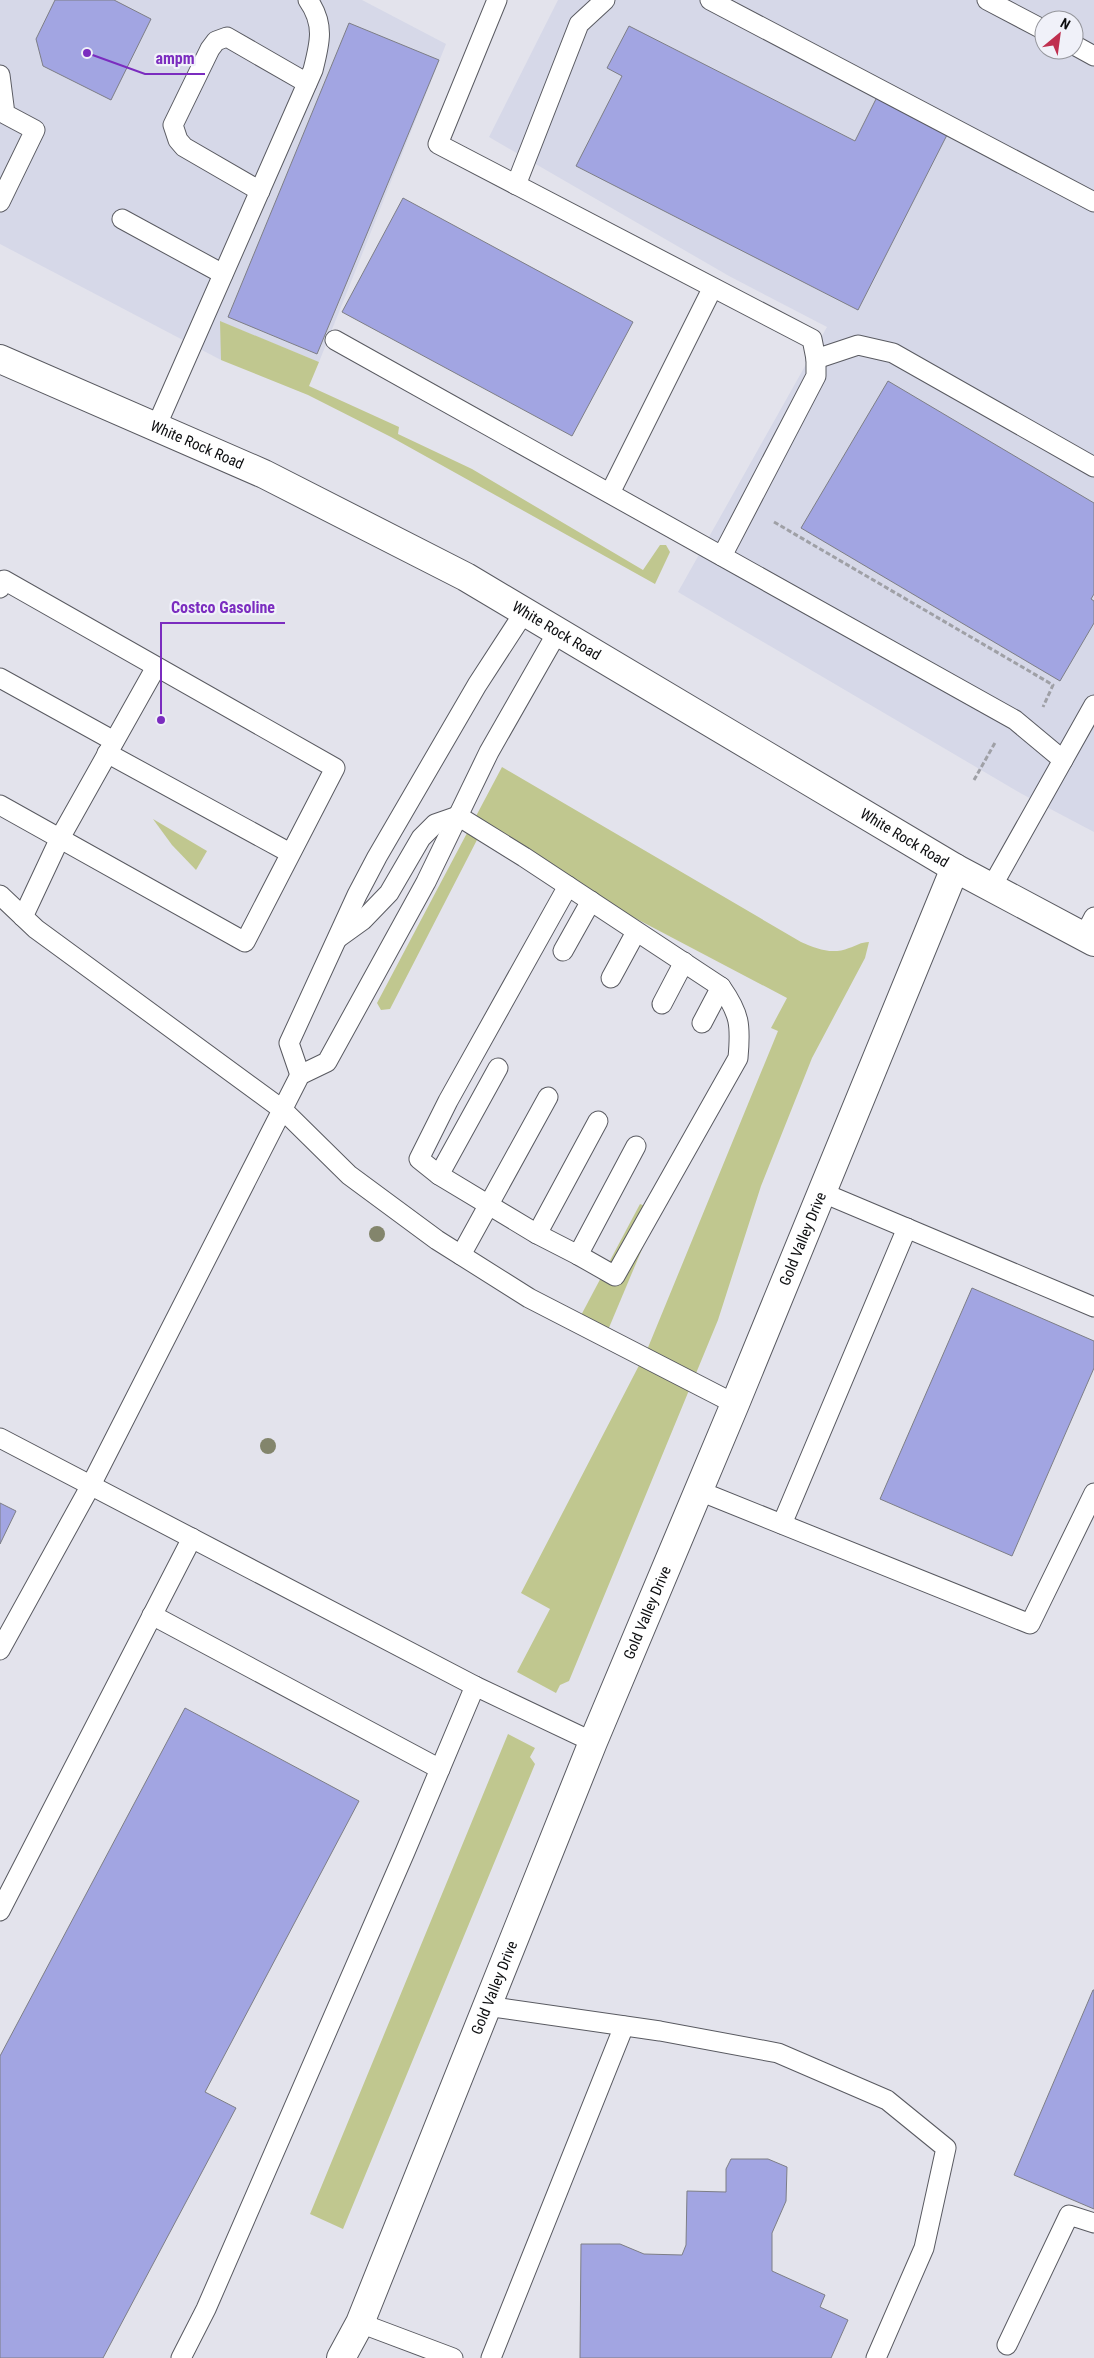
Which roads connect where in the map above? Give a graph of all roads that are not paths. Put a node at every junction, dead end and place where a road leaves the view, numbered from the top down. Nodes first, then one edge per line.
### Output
1 (308, 0) edge
2 (497, 0) edge
3 (605, 0) edge
4 (710, 0) edge
5 (987, 0) edge
6 (1034, 25) edge
7 (0, 75) edge
8 (307, 83) junction
9 (2, 115) edge
10 (516, 185) junction
11 (260, 191) junction
12 (0, 202) edge
13 (1094, 202) edge
14 (122, 219) dead end
15 (223, 274) junction
16 (712, 289) junction
17 (335, 340) dead end
18 (816, 359) junction
19 (2, 366) edge
20 (156, 427) junction
21 (1094, 467) edge
22 (610, 493) junction
23 (722, 556) junction
24 (0, 588) edge
25 (525, 611) junction
26 (558, 631) junction
27 (156, 667) junction
28 (0, 678) edge
29 (1094, 706) edge
30 (111, 747) junction
31 (1063, 760) junction
32 (0, 805) edge
33 (458, 816) junction
34 (60, 838) junction
35 (290, 853) junction
36 (955, 868) junction
37 (568, 886) junction
38 (991, 888) junction
39 (0, 894) edge
40 (592, 901) junction
41 (23, 916) junction
42 (636, 932) junction
43 (1091, 932) edge
44 (338, 938) junction
45 (563, 951) dead end
46 (684, 962) junction
47 (611, 978) dead end
48 (721, 987) junction
49 (662, 1004) dead end
50 (702, 1023) dead end
51 (498, 1068) dead end
52 (300, 1075) junction
53 (548, 1097) dead end
54 (283, 1110) junction
55 (598, 1121) dead end
56 (636, 1146) dead end
57 (439, 1175) junction
58 (821, 1192) junction
59 (491, 1204) junction
60 (907, 1228) junction
61 (537, 1234) junction
62 (461, 1255) junction
63 (578, 1255) junction
64 (1094, 1307) edge
65 (735, 1404) junction
66 (0, 1438) edge
67 (90, 1485) junction
68 (697, 1490) junction
69 (1094, 1493) edge
70 (782, 1524) junction
71 (192, 1538) junction
72 (152, 1615) junction
73 (0, 1650) edge
74 (475, 1686) junction
75 (593, 1742) junction
76 (440, 1768) junction
77 (0, 1911) edge
78 (486, 2006) junction
79 (624, 2026) junction
80 (1094, 2223) edge
81 (360, 2323) junction
82 (1007, 2345) dead end
83 (181, 2358) edge
84 (341, 2358) edge
85 (453, 2358) edge
86 (491, 2358) edge
87 (876, 2358) edge

1 - 8 lane
2 - 10 lane
3 - 10 lane
4 - 13 lane
5 - 6 lane
7 - 9 lane
8 - 11 lane
8 - 11 lane
9 - 12 lane
10 - 16 lane
11 - 15 lane
14 - 15 lane
15 - 20 lane
16 - 18 lane
16 - 22 lane
17 - 22 lane
18 - 21 lane
18 - 23 lane
19 - 20 street, White Rock Road
20 - 25 street, White Rock Road
22 - 23 lane
23 - 31 lane
24 - 27 lane
25 - 26 street, White Rock Road
25 - 44 lane
26 - 33 lane
26 - 36 street, White Rock Road
27 - 30 lane
27 - 35 lane
28 - 30 lane
29 - 31 lane
30 - 34 lane
30 - 35 lane
31 - 38 lane
32 - 34 lane
33 - 37 lane
33 - 44 lane
33 - 52 lane
34 - 35 lane
34 - 41 lane
36 - 38 street, White Rock Road
36 - 58 street, Gold Valley Drive
37 - 40 lane
37 - 57 lane
38 - 43 street, White Rock Road
39 - 41 lane
40 - 42 lane
40 - 45 lane
41 - 54 lane
42 - 46 lane
42 - 47 lane
44 - 52 lane
46 - 48 lane
46 - 49 lane
48 - 50 lane
48 - 63 lane
51 - 57 lane
52 - 54 lane
53 - 59 lane
54 - 62 lane
54 - 67 lane
55 - 61 lane
56 - 63 lane
57 - 59 lane
58 - 60 lane
58 - 65 street, Gold Valley Drive
59 - 61 lane
59 - 62 lane
60 - 64 lane
60 - 70 lane
61 - 63 lane
62 - 65 lane
65 - 68 street, Gold Valley Drive
66 - 67 lane
67 - 71 lane
67 - 73 lane
68 - 70 lane
68 - 75 street, Gold Valley Drive
69 - 70 lane
71 - 72 lane
71 - 74 lane
72 - 76 lane
72 - 77 lane
74 - 75 lane
74 - 76 lane
75 - 78 street, Gold Valley Drive
76 - 83 lane
78 - 79 lane
78 - 81 street, Gold Valley Drive
79 - 86 lane
79 - 87 lane
80 - 82 lane
81 - 84 street, Gold Valley Drive
81 - 85 lane

